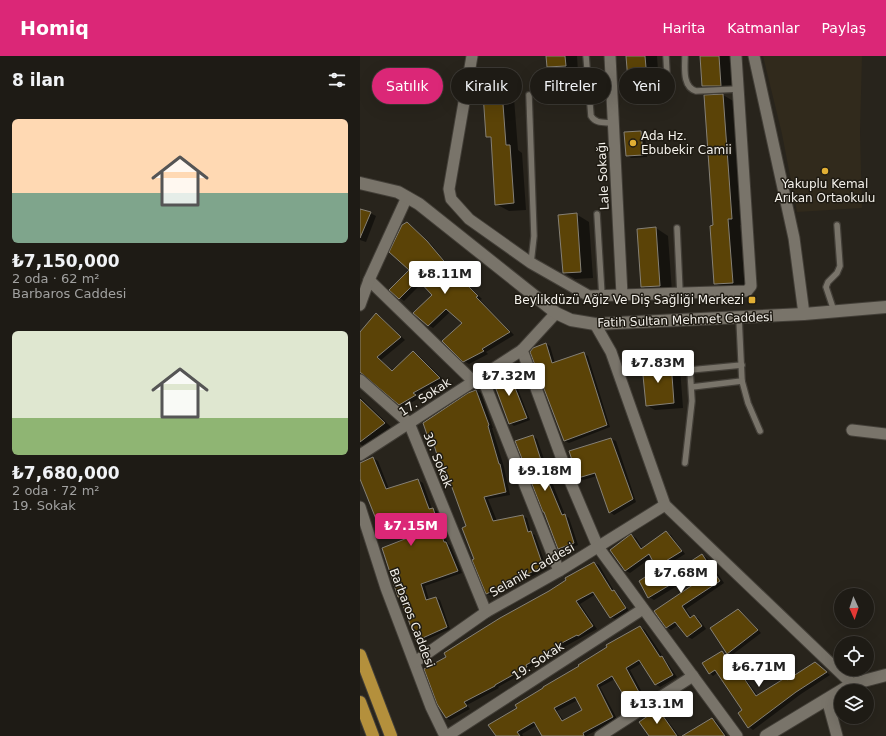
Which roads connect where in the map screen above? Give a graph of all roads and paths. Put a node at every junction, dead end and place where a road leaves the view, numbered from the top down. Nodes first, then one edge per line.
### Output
1 (472, 56) edge
2 (586, 56) edge
3 (610, 56) edge
4 (666, 56) edge
5 (685, 56) edge
6 (736, 56) edge
7 (754, 56) edge
8 (667, 68) edge
9 (738, 89) junction
10 (529, 94) dead end
11 (613, 123) junction
12 (360, 183) edge
13 (407, 197) junction
14 (597, 214) dead end
15 (837, 226) dead end
16 (677, 228) dead end
17 (531, 263) junction
18 (369, 280) junction
19 (680, 293) junction
20 (622, 295) junction
21 (602, 296) junction
22 (360, 305) edge
23 (886, 307) edge
24 (556, 312) junction
25 (834, 312) junction
26 (804, 314) junction
27 (739, 318) junction
28 (595, 324) junction
29 (522, 350) junction
30 (742, 365) junction
31 (478, 379) junction
32 (360, 380) edge
33 (742, 381) junction
34 (692, 386) junction
35 (408, 423) junction
36 (852, 430) dead end
37 (760, 431) dead end
38 (886, 434) edge
39 (360, 455) edge
40 (685, 463) dead end
41 (665, 505) junction
42 (360, 507) edge
43 (598, 547) junction
44 (559, 571) junction
45 (643, 609) junction
46 (486, 612) junction
47 (360, 655) edge
48 (415, 662) junction
49 (886, 675) edge
50 (693, 676) junction
51 (852, 684) joint
52 (834, 695) edge
53 (827, 699) junction
54 (360, 702) edge
55 (373, 736) edge
56 (391, 736) edge
57 (446, 736) edge
58 (600, 736) edge
59 (737, 736) edge
60 (766, 736) edge
61 (837, 736) edge

1 - 17 street
2 - 11 lane
3 - 11 street, Lale Sokağı
4 - 8 lane
5 - 9 lane
6 - 9 street
7 - 26 street
9 - 19 street
10 - 17 lane
11 - 20 street, Lale Sokağı
12 - 13 main road, Fatih Sultan Mehmet Caddesi
13 - 18 street
13 - 24 main road, Fatih Sultan Mehmet Caddesi
14 - 21 lane
15 - 25 lane
16 - 19 lane
17 - 21 street
18 - 22 street
18 - 31 street
19 - 20 street
20 - 21 street
23 - 25 main road, Fatih Sultan Mehmet Caddesi
24 - 28 main road, Fatih Sultan Mehmet Caddesi
24 - 29 street, 17. Sokak
25 - 26 main road, Fatih Sultan Mehmet Caddesi
26 - 27 main road, Fatih Sultan Mehmet Caddesi
27 - 28 main road, Fatih Sultan Mehmet Caddesi
27 - 30 lane
28 - 41 street
29 - 31 street, 17. Sokak
29 - 43 street
30 - 33 lane
30 - 34 lane
31 - 35 street, 17. Sokak
31 - 44 street
32 - 35 street, 30. Sokak
33 - 34 lane
33 - 37 lane
34 - 40 lane
35 - 39 street, 17. Sokak
35 - 46 street, 30. Sokak
36 - 38 street
41 - 43 street, Selanik Caddesi
41 - 51 street
42 - 48 street, Barbaros Caddesi
43 - 44 street, Selanik Caddesi
43 - 45 street
44 - 46 street, Selanik Caddesi
45 - 50 street
45 - 57 street, 19. Sokak
46 - 48 street, Selanik Caddesi
47 - 56 highway
48 - 57 street, Barbaros Caddesi
49 - 51 main road
50 - 58 street
50 - 59 street
52 - 53 main road
53 - 60 main road
53 - 61 street
54 - 55 highway

